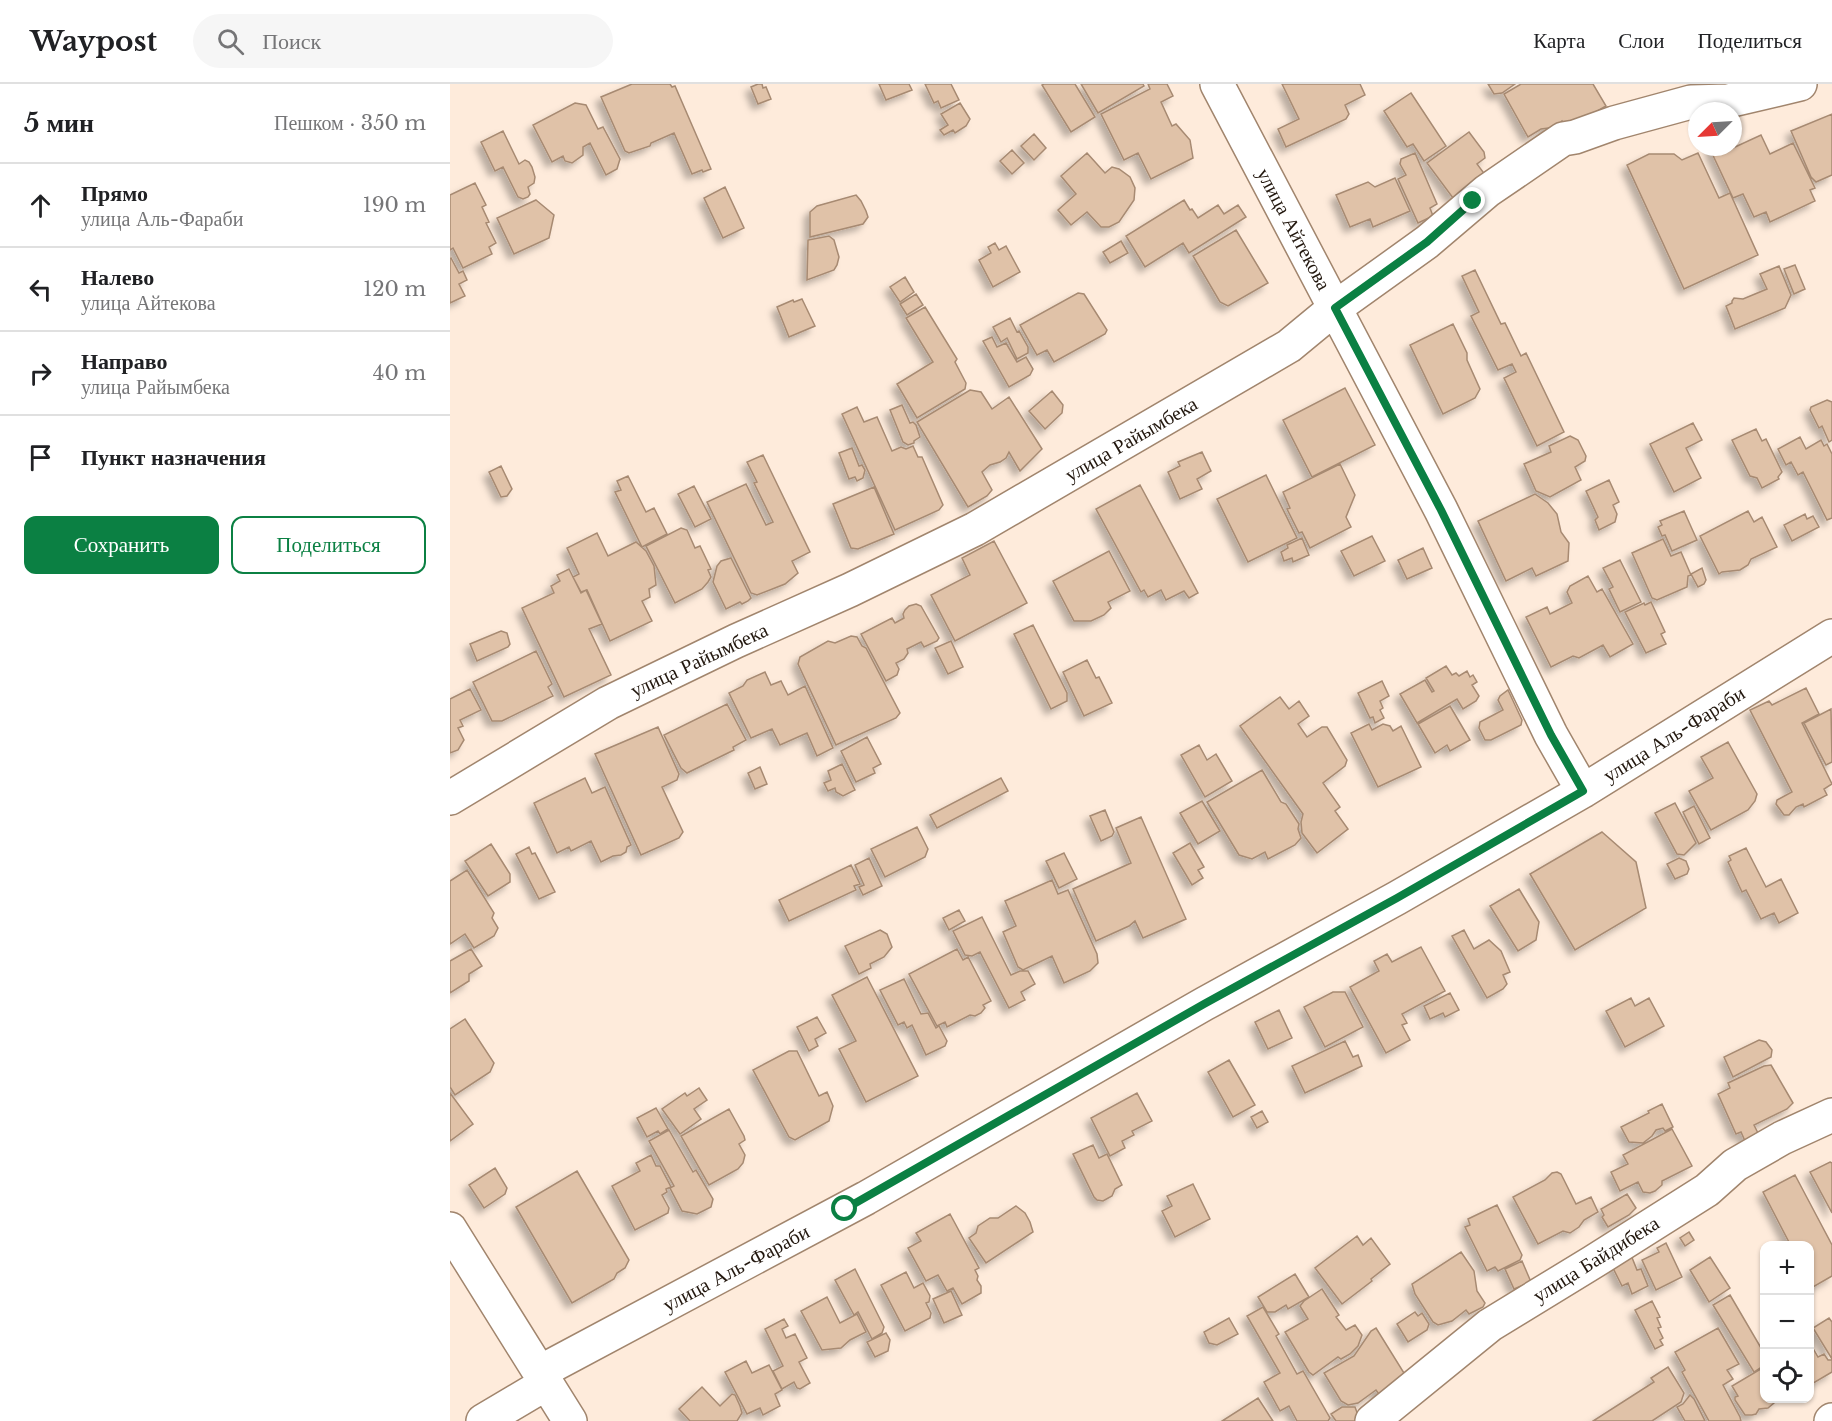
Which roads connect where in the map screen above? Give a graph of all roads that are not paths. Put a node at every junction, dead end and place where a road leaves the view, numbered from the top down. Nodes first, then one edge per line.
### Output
1 (1217, 84) edge
2 (1800, 84) edge
3 (1335, 308) junction
4 (1832, 636) edge
5 (1583, 791) junction
6 (450, 798) edge
7 (1832, 1115) edge
8 (450, 1229) edge
9 (544, 1378) junction
10 (483, 1421) edge
11 (570, 1421) edge
12 (1371, 1421) edge

1 - 3 street, улица Айтекова
2 - 3 street, улица Райымбека
3 - 5 street, улица Айтекова
3 - 6 street, улица Райымбека
4 - 5 street, улица Аль-Фараби
5 - 9 street, улица Аль-Фараби
7 - 12 street, улица Байдибека
8 - 9 street
9 - 10 street, улица Аль-Фараби
9 - 11 street

